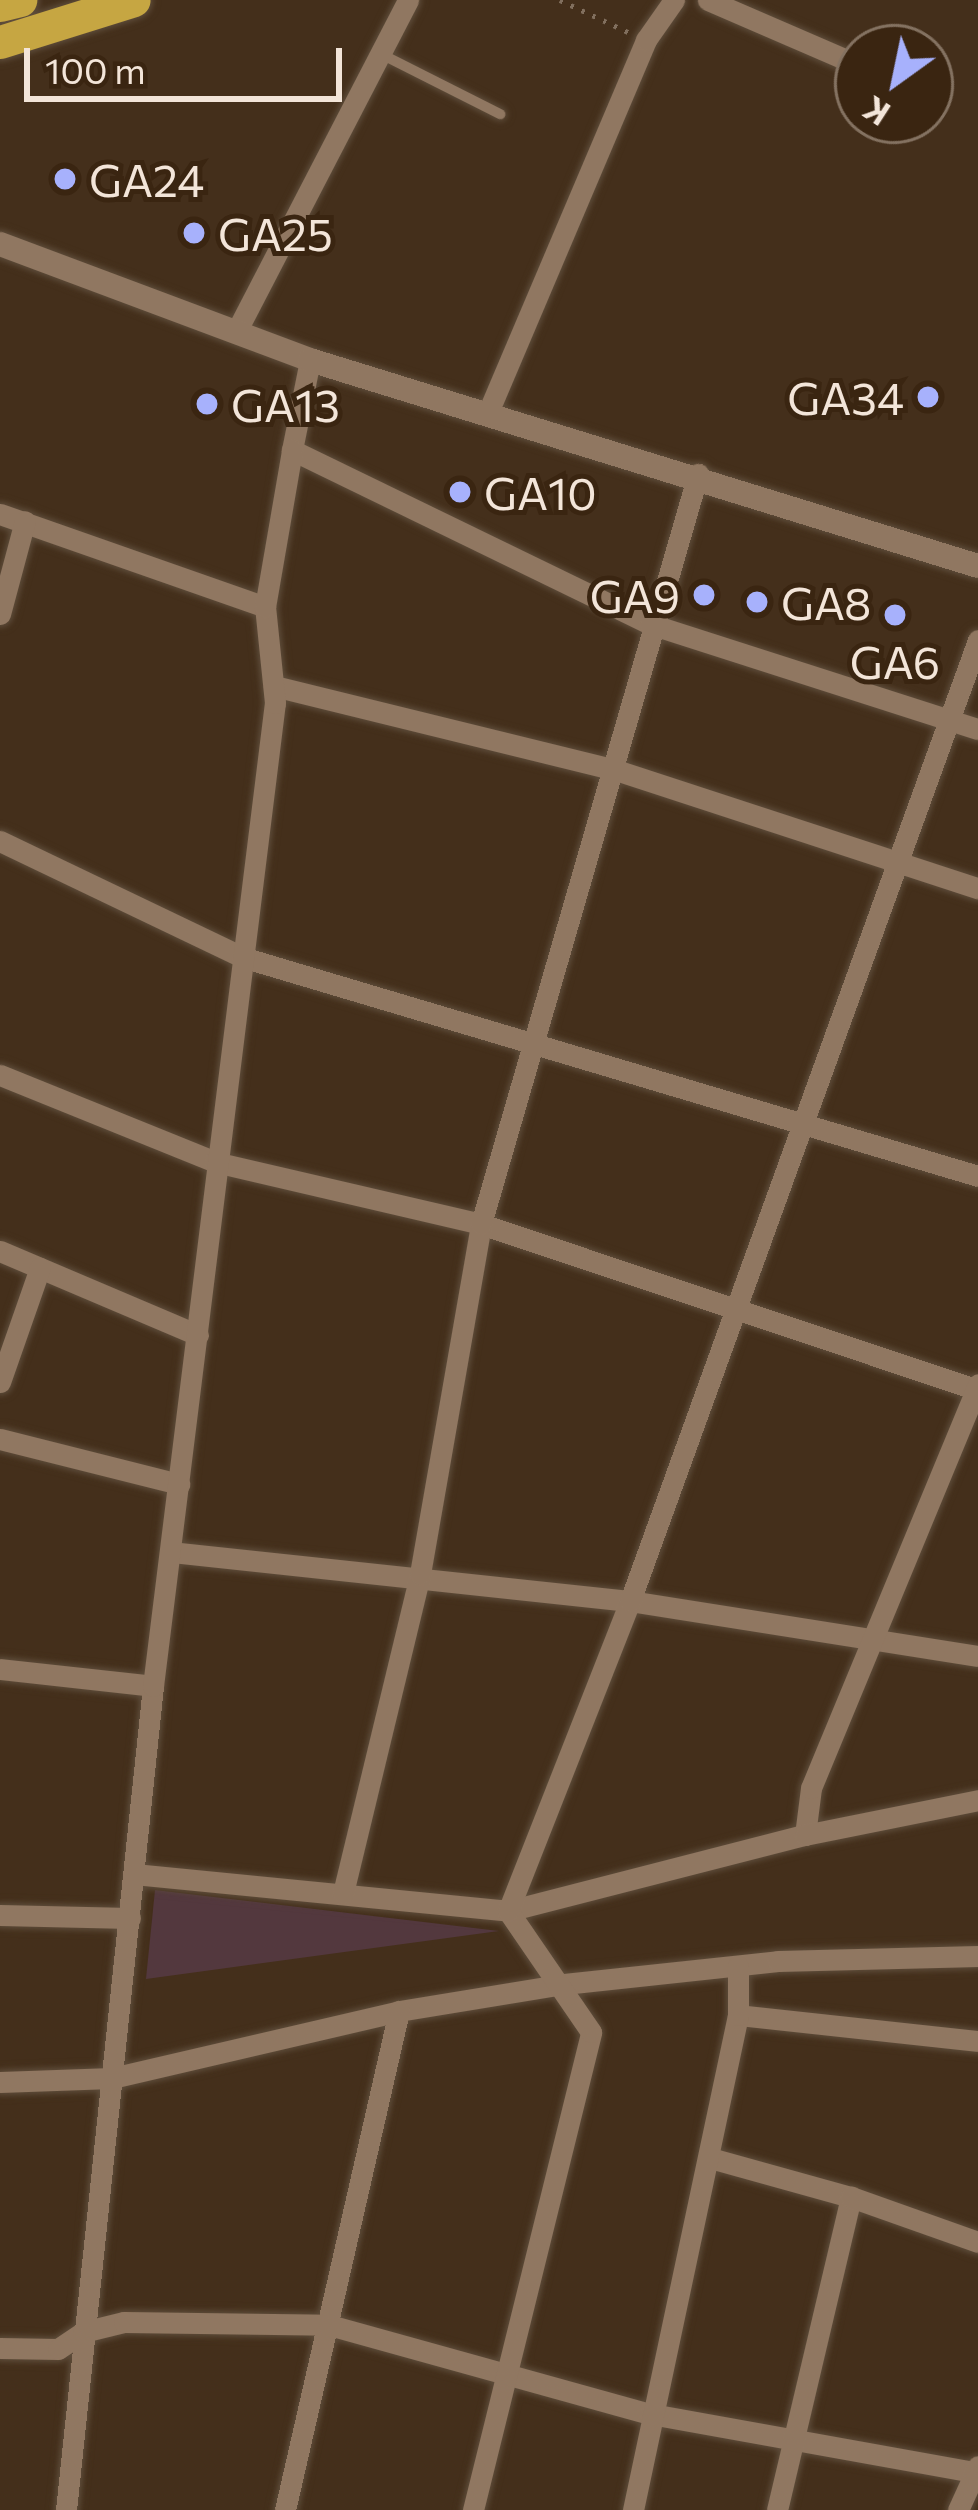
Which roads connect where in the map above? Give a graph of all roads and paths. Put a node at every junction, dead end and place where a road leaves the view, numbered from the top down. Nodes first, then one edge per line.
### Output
1 (20, 0) edge
2 (134, 0) edge
3 (408, 0) edge
4 (560, 0) edge
5 (674, 0) edge
6 (708, 0) edge
7 (0, 5) edge
8 (646, 40) junction
9 (0, 43) edge
10 (379, 53) junction
11 (834, 54) edge
12 (500, 114) dead end
13 (0, 244) edge
14 (236, 332) junction
15 (310, 360) junction
16 (489, 410) junction
17 (292, 450) junction
18 (698, 474) junction
19 (0, 514) edge
20 (25, 521) junction
21 (978, 566) edge
22 (265, 607) junction
23 (0, 614) edge
24 (650, 624) junction
25 (978, 640) edge
26 (274, 686) junction
27 (945, 719) junction
28 (978, 729) edge
29 (619, 771) junction
30 (0, 841) edge
31 (896, 862) junction
32 (978, 888) edge
33 (242, 957) junction
34 (538, 1043) junction
35 (0, 1075) edge
36 (805, 1122) junction
37 (215, 1162) junction
38 (978, 1175) edge
39 (481, 1224) junction
40 (0, 1251) edge
41 (40, 1268) junction
42 (736, 1307) junction
43 (198, 1334) junction
44 (0, 1382) edge
45 (977, 1388) edge
46 (0, 1439) edge
47 (179, 1484) junction
48 (171, 1552) junction
49 (420, 1574) junction
50 (630, 1601) junction
51 (871, 1637) junction
52 (978, 1656) edge
53 (0, 1669) edge
54 (153, 1686) junction
55 (978, 1800) edge
56 (805, 1834) junction
57 (134, 1874) junction
58 (343, 1892) junction
59 (508, 1912) junction
60 (0, 1915) edge
61 (130, 1918) junction
62 (978, 1956) edge
63 (738, 1966) junction
64 (564, 1984) junction
65 (399, 2011) junction
66 (738, 2015) junction
67 (978, 2041) edge
68 (112, 2078) junction
69 (0, 2082) edge
70 (710, 2158) junction
71 (851, 2197) junction
72 (978, 2242) edge
73 (329, 2325) junction
74 (83, 2332) junction
75 (0, 2348) edge
76 (511, 2377) junction
77 (651, 2414) junction
78 (789, 2439) junction
79 (977, 2471) edge
80 (66, 2510) edge
81 (285, 2510) edge
82 (473, 2510) edge
83 (633, 2510) edge
84 (777, 2510) edge
85 (958, 2510) edge

1 - 7 highway
2 - 9 highway
3 - 10 street
4 - 8 path
5 - 8 street
6 - 11 street
8 - 16 street
10 - 12 lane
10 - 14 street
13 - 14 street
14 - 15 street
15 - 16 street
15 - 17 street
16 - 18 street
17 - 22 street
17 - 24 street
18 - 21 street
18 - 24 street
19 - 20 street
20 - 22 street
20 - 23 street
22 - 26 street
24 - 27 street
24 - 29 street
25 - 27 street
26 - 29 street
26 - 33 street
27 - 28 street
27 - 31 street
29 - 31 street
29 - 34 street
30 - 33 street
31 - 32 street
31 - 36 street
33 - 34 street
33 - 37 street
34 - 36 street
34 - 39 street
35 - 37 street
36 - 38 street
36 - 42 street
37 - 39 street
37 - 43 street
39 - 42 street
39 - 49 street
40 - 41 street
41 - 43 street
41 - 44 street
42 - 45 street
42 - 50 street
43 - 47 street
45 - 51 street
46 - 47 street
47 - 48 street
48 - 49 street
48 - 54 street
49 - 50 street
49 - 58 street
50 - 51 street
50 - 59 street
51 - 52 street
51 - 56 street
53 - 54 street
54 - 57 street
55 - 56 street
56 - 59 street
57 - 58 street
57 - 61 street
58 - 59 street
59 - 64 street
60 - 61 street
61 - 68 street
62 - 63 street
63 - 64 street
63 - 66 street
64 - 65 street
64 - 76 street
65 - 68 street
65 - 73 street
66 - 67 street
66 - 70 street
68 - 69 street
68 - 74 street
70 - 71 street
70 - 77 street
71 - 72 street
71 - 78 street
73 - 74 street
73 - 76 street
73 - 81 street
74 - 75 street
74 - 80 street
76 - 77 street
76 - 82 street
77 - 78 street
77 - 83 street
78 - 79 street
78 - 84 street
79 - 85 street

